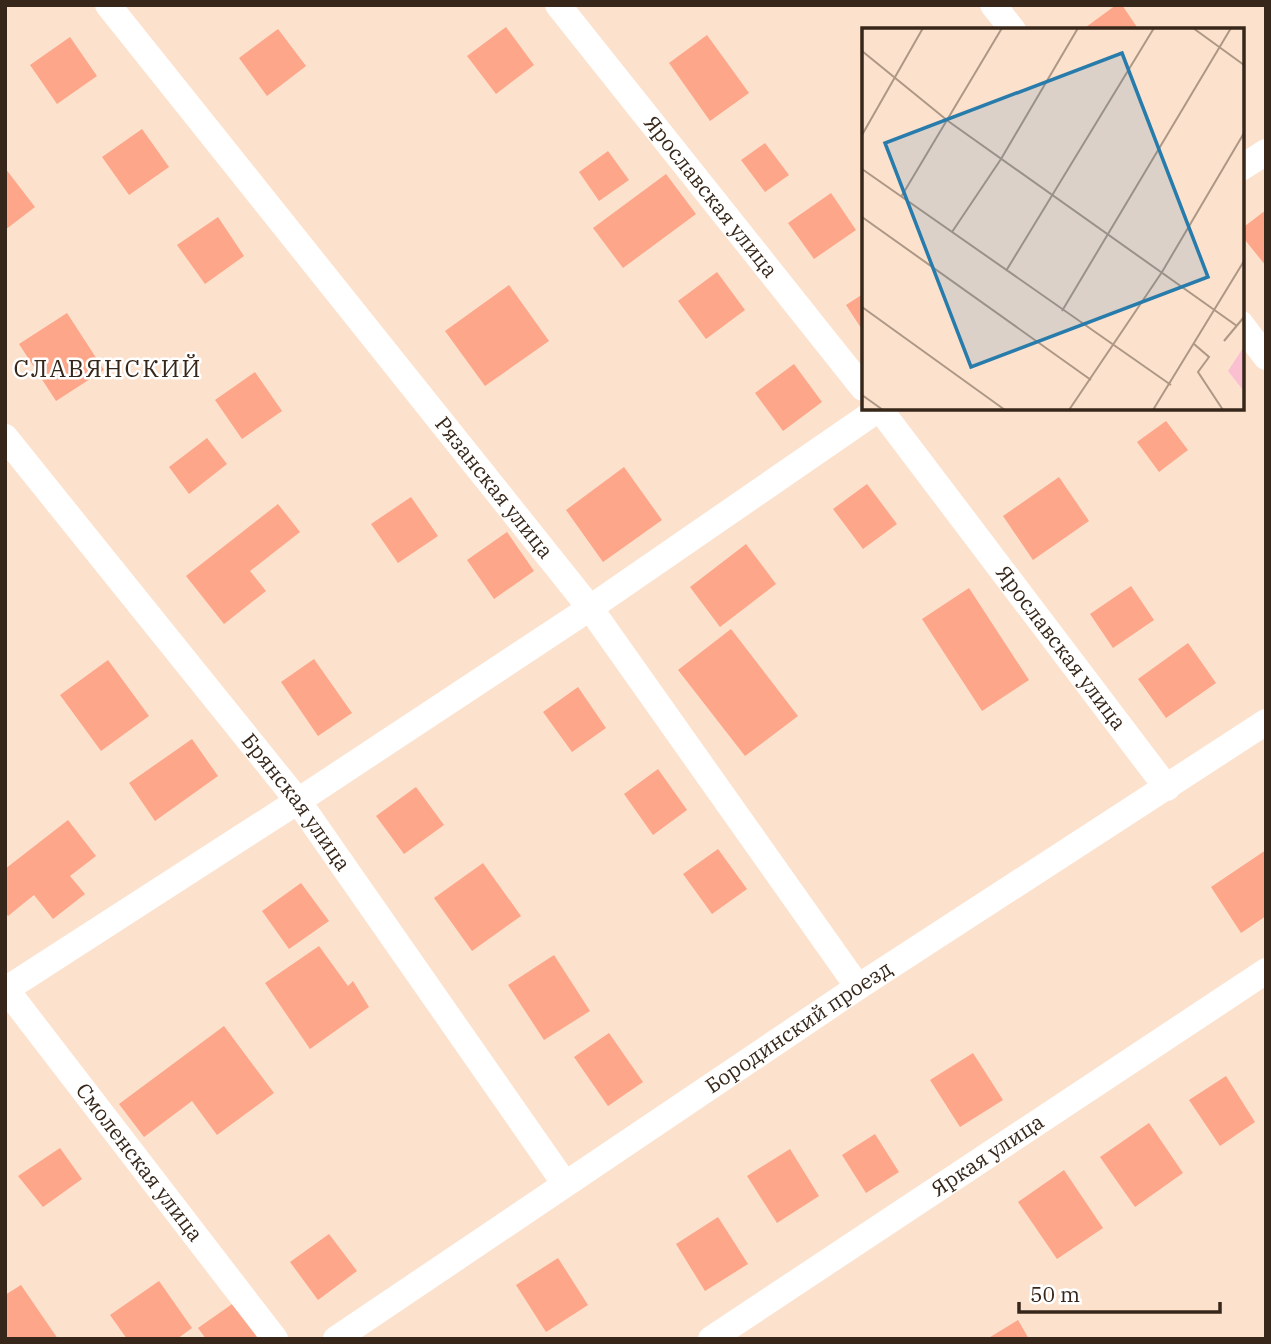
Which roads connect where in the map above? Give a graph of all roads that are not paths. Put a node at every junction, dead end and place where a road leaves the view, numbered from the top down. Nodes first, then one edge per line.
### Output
1 (108, 5) edge
2 (558, 5) edge
3 (993, 5) edge
4 (1011, 28) edge
5 (1266, 152) edge
6 (1243, 167) edge
7 (1243, 327) edge
8 (1266, 357) edge
9 (862, 387) edge
10 (876, 410) edge
11 (881, 410) edge
12 (5, 437) edge
13 (590, 608) junction
14 (1266, 722) edge
15 (1167, 788) junction
16 (298, 801) junction
17 (1266, 971) edge
18 (858, 987) junction
19 (5, 989) edge
20 (565, 1184) junction
21 (275, 1339) edge
22 (336, 1339) edge
23 (711, 1339) edge

1 - 13 street, Рязанская улица
2 - 9 street, Ярославская улица
3 - 4 street
5 - 6 street
7 - 8 street
10 - 13 street
11 - 15 street, Ярославская улица
12 - 16 street, Брянская улица
13 - 16 street
13 - 18 street, Рязанская улица
14 - 15 street, Бородинский проезд
15 - 18 street, Бородинский проезд
16 - 19 street
16 - 20 street, Брянская улица
17 - 23 street, Яркая улица
18 - 20 street, Бородинский проезд
19 - 21 street, Смоленская улица
20 - 22 street, Бородинский проезд

